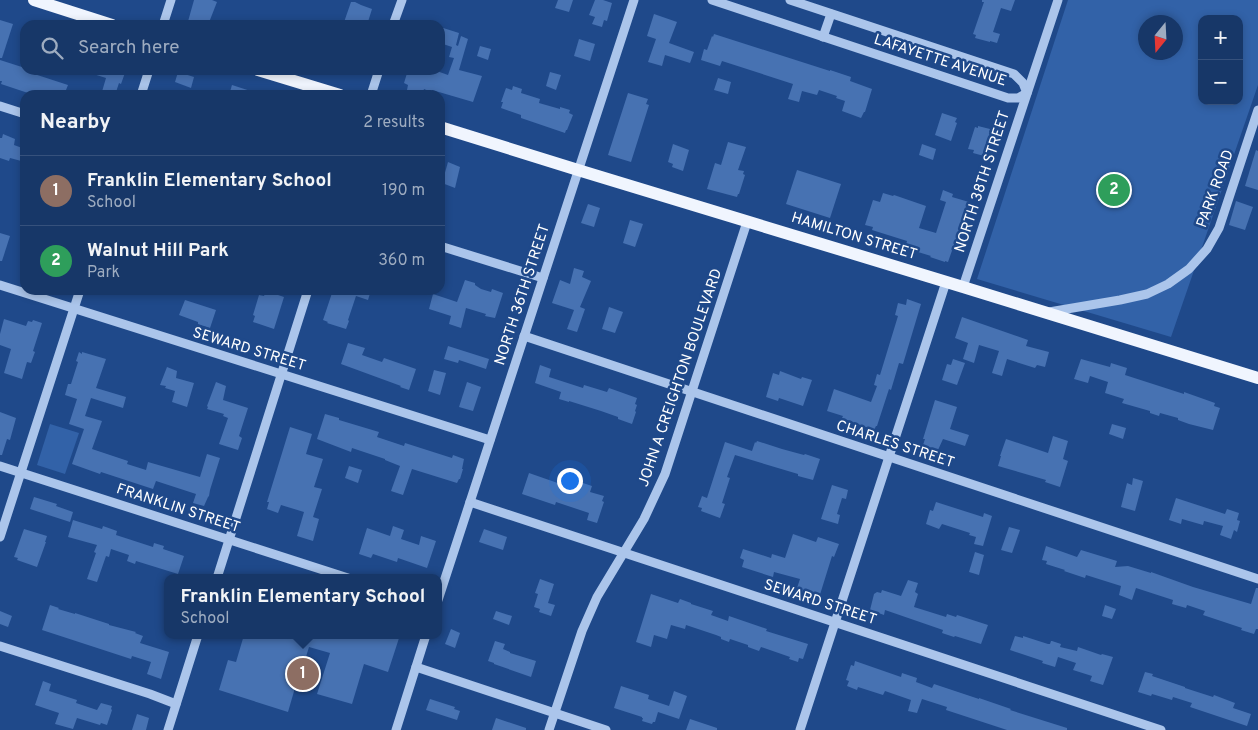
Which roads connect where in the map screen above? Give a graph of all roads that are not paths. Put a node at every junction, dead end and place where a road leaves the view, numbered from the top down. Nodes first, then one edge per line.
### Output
1 (34, 0) edge
2 (171, 0) edge
3 (402, 0) edge
4 (634, 0) edge
5 (712, 0) edge
6 (790, 0) edge
7 (1058, 0) edge
8 (831, 14) junction
9 (96, 20) edge
10 (165, 20) edge
11 (396, 20) edge
12 (823, 37) junction
13 (147, 75) edge
14 (274, 75) edge
15 (377, 75) edge
16 (143, 90) edge
17 (324, 90) edge
18 (373, 90) edge
19 (1027, 93) junction
20 (0, 106) edge
21 (1258, 110) edge
22 (20, 112) edge
23 (445, 128) edge
24 (578, 170) junction
25 (747, 222) junction
26 (445, 248) edge
27 (543, 278) junction
28 (946, 282) junction
29 (0, 285) edge
30 (963, 287) junction
31 (20, 291) edge
32 (31, 295) edge
33 (78, 295) edge
34 (306, 295) edge
35 (74, 309) junction
36 (1046, 312) junction
37 (524, 336) junction
38 (281, 374) junction
39 (1258, 378) edge
40 (692, 392) junction
41 (490, 440) junction
42 (890, 458) junction
43 (0, 466) edge
44 (21, 472) junction
45 (470, 502) junction
46 (0, 537) edge
47 (229, 539) junction
48 (624, 554) junction
49 (218, 574) edge
50 (336, 574) edge
51 (1258, 579) edge
52 (442, 588) edge
53 (836, 623) junction
54 (197, 639) edge
55 (425, 639) edge
56 (0, 646) edge
57 (416, 667) junction
58 (176, 704) junction
59 (554, 713) junction
60 (168, 730) edge
61 (396, 730) edge
62 (549, 730) edge
63 (606, 730) edge
64 (800, 730) edge
65 (1161, 730) edge

1 - 9 main road
2 - 10 street
3 - 11 street
4 - 24 street, NORTH 36TH STREET
5 - 12 street, LAFAYETTE AVENUE
6 - 8 street, LAFAYETTE AVENUE
7 - 19 street, NORTH 38TH STREET
8 - 12 street
8 - 19 street, LAFAYETTE AVENUE
12 - 19 street, LAFAYETTE AVENUE
13 - 16 street
14 - 17 main road
15 - 18 street
19 - 30 street, NORTH 38TH STREET
20 - 22 street
21 - 36 street, PARK ROAD
23 - 24 main road, HAMILTON STREET
24 - 25 main road, HAMILTON STREET
24 - 27 street, NORTH 36TH STREET
25 - 28 main road, HAMILTON STREET
25 - 40 street, JOHN A CREIGHTON BOULEVARD
26 - 27 street
27 - 37 street, NORTH 36TH STREET
28 - 30 main road, HAMILTON STREET
28 - 42 street
29 - 31 street, SEWARD STREET
30 - 36 main road, HAMILTON STREET
32 - 35 street, SEWARD STREET
33 - 35 street
34 - 38 street
35 - 38 street, SEWARD STREET
35 - 44 street
36 - 39 main road, HAMILTON STREET
37 - 40 street, CHARLES STREET
37 - 41 street, NORTH 36TH STREET
38 - 41 street, SEWARD STREET
38 - 47 street
40 - 42 street, CHARLES STREET
40 - 48 street, JOHN A CREIGHTON BOULEVARD
41 - 45 street, NORTH 36TH STREET
42 - 51 street, CHARLES STREET
42 - 53 street
43 - 44 street, FRANKLIN STREET
44 - 46 street
44 - 47 street, FRANKLIN STREET
45 - 48 street, SEWARD STREET
45 - 52 street, NORTH 36TH STREET
47 - 49 street
47 - 50 street, FRANKLIN STREET
48 - 53 street, SEWARD STREET
48 - 59 street, JOHN A CREIGHTON BOULEVARD
53 - 64 street
53 - 65 street, SEWARD STREET
54 - 58 street
55 - 57 street
56 - 58 street
57 - 59 street
57 - 61 street
58 - 60 street
59 - 62 street, JOHN A CREIGHTON BOULEVARD
59 - 63 street

